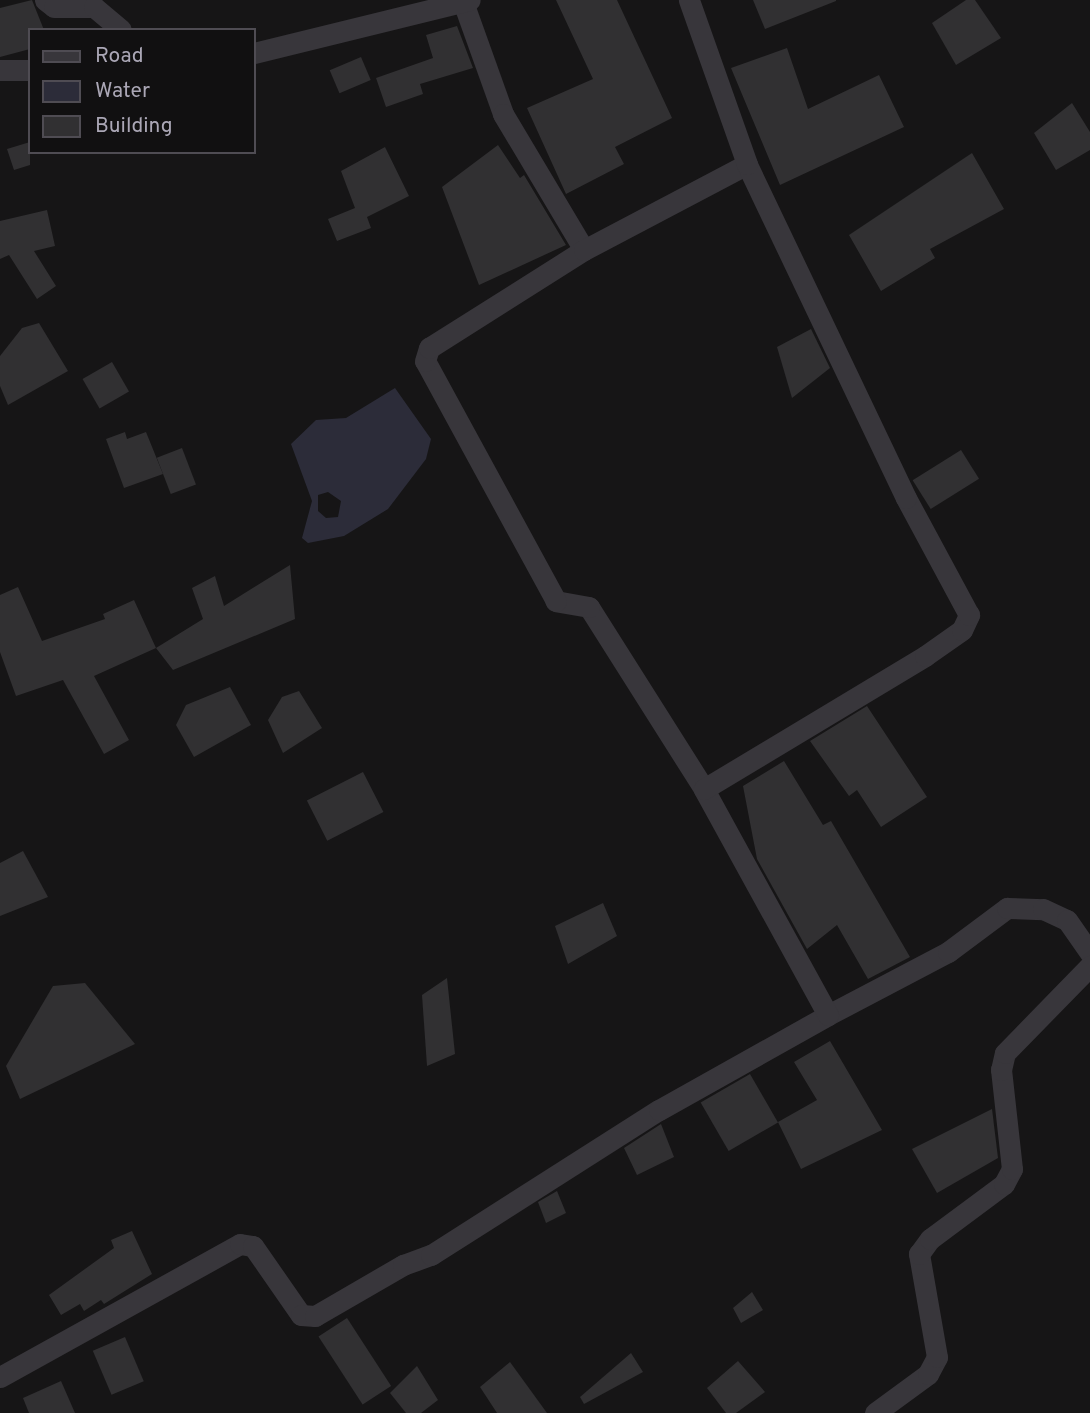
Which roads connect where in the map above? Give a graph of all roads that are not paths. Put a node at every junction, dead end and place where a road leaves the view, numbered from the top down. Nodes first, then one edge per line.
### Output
1 (45, 0) edge
2 (689, 0) edge
3 (467, 1) edge
4 (119, 28) edge
5 (256, 53) edge
6 (0, 70) edge
7 (28, 70) edge
8 (747, 164) junction
9 (584, 250) junction
10 (704, 789) junction
11 (1090, 953) edge
12 (1090, 965) edge
13 (828, 1015) junction
14 (0, 1377) edge
15 (875, 1413) edge

1 - 4 street
2 - 8 street
3 - 5 street
3 - 9 street
6 - 7 street
8 - 9 street
8 - 10 street
9 - 10 street
10 - 13 street
11 - 13 street
12 - 15 street
13 - 14 street

